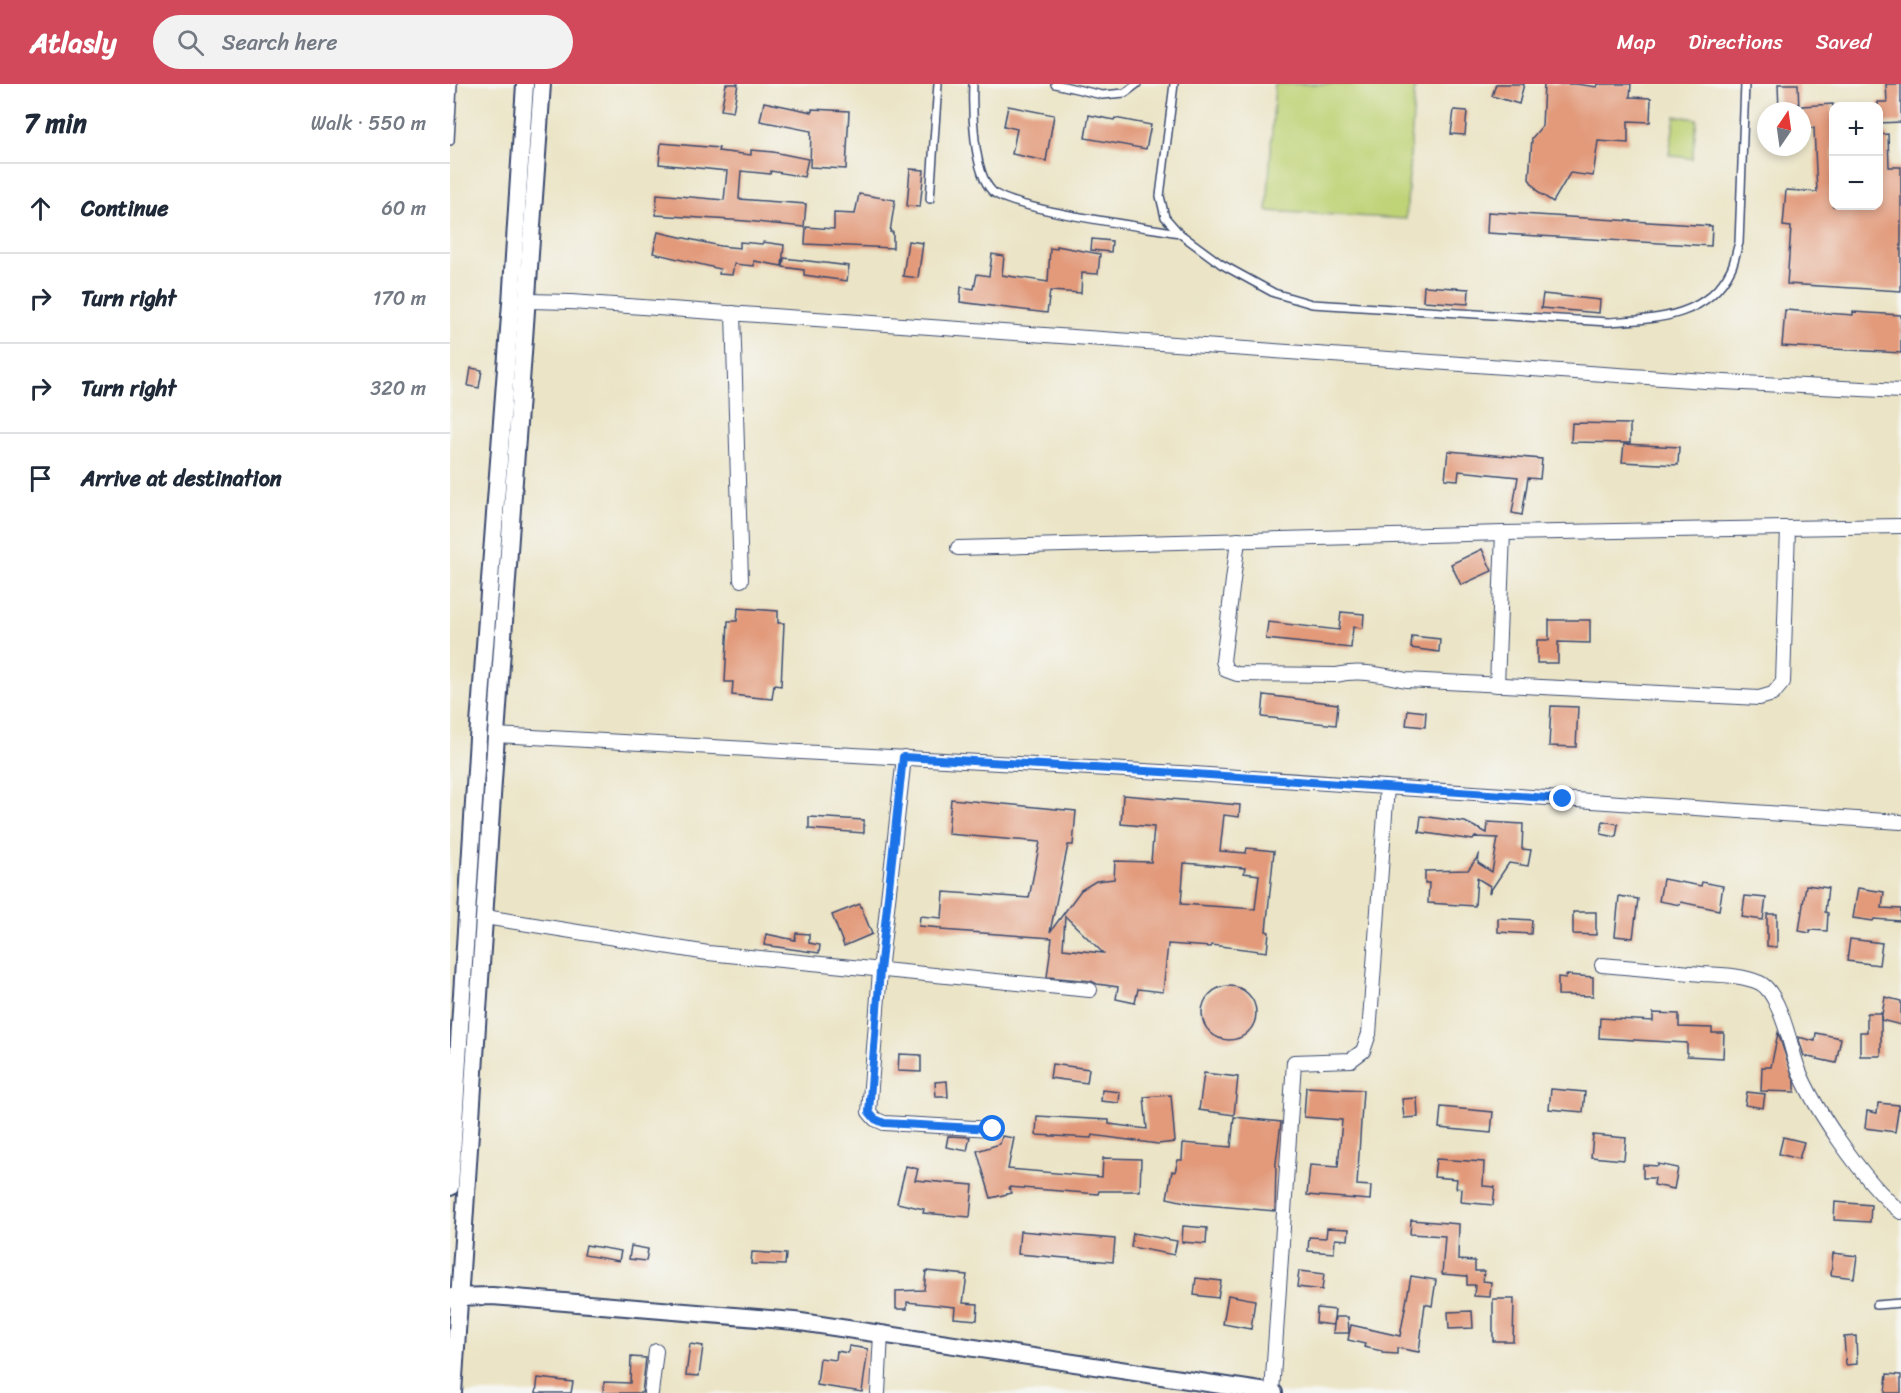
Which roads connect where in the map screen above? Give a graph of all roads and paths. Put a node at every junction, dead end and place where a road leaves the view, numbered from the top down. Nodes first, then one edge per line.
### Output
1 (453, 84) edge
2 (525, 84) edge
3 (542, 84) edge
4 (938, 84) edge
5 (973, 84) edge
6 (1055, 84) edge
7 (1137, 84) edge
8 (1174, 84) edge
9 (1745, 84) edge
10 (450, 141) edge
11 (930, 198) dead end
12 (1179, 233) junction
13 (528, 301) junction
14 (733, 313) junction
15 (1901, 391) edge
16 (1901, 526) edge
17 (1788, 528) junction
18 (1503, 532) junction
19 (1238, 540) junction
20 (958, 548) dead end
21 (741, 580) dead end
22 (1497, 685) junction
23 (496, 735) junction
24 (903, 757) junction
25 (1387, 787) junction
26 (1901, 822) edge
27 (485, 917) junction
28 (1602, 965) dead end
29 (880, 971) junction
30 (1090, 990) dead end
31 (993, 1129) dead end
32 (450, 1187) edge
33 (1901, 1212) edge
34 (454, 1297) edge
35 (1901, 1303) edge
36 (1876, 1305) dead end
37 (881, 1333) junction
38 (656, 1351) dead end
39 (453, 1393) edge
40 (651, 1393) edge
41 (878, 1393) edge
42 (1273, 1393) edge

1 - 10 lane
2 - 32 street
3 - 13 street
4 - 11 lane
5 - 12 lane
6 - 7 lane
8 - 12 lane
9 - 12 lane
13 - 14 street
13 - 23 street
14 - 15 street
14 - 21 street
16 - 17 street
17 - 18 street
17 - 22 street
18 - 19 street
18 - 22 street
19 - 20 street
19 - 22 street
23 - 24 street
23 - 27 street
24 - 25 street
24 - 29 street
25 - 26 street
25 - 42 street
27 - 29 street
27 - 34 street
28 - 33 street
29 - 30 street
29 - 31 street
34 - 37 street
34 - 39 street
35 - 36 lane
37 - 41 street
37 - 42 street
38 - 40 street

